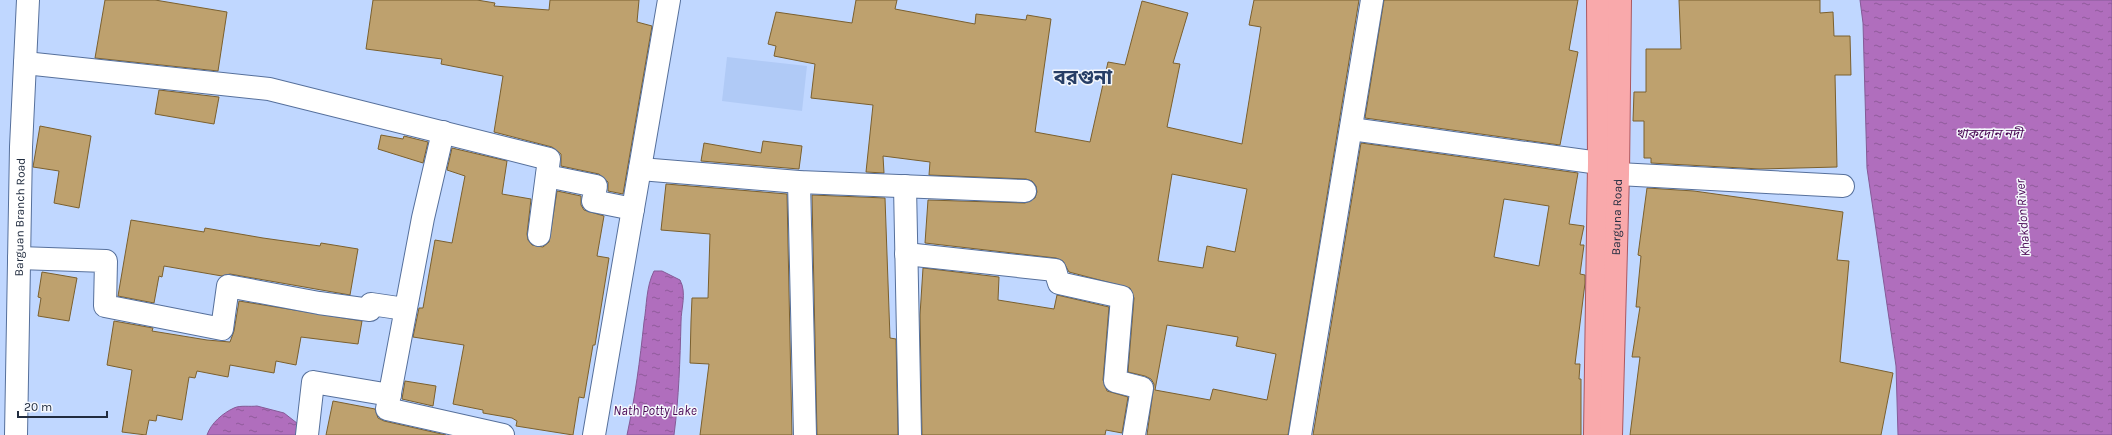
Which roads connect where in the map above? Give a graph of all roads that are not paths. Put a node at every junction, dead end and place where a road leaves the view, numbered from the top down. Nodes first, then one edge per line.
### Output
1 (28, 0) edge
2 (669, 0) edge
3 (1372, 0) edge
4 (1598, 0) edge
5 (1620, 0) edge
6 (24, 63) junction
7 (1351, 129) junction
8 (443, 132) junction
9 (1599, 163) junction
10 (640, 169) junction
11 (1618, 174) junction
12 (547, 176) junction
13 (799, 182) junction
14 (905, 186) junction
15 (1843, 186) dead end
16 (1025, 191) dead end
17 (633, 209) junction
18 (539, 235) dead end
19 (906, 254) junction
20 (19, 258) junction
21 (405, 309) junction
22 (9, 379) edge
23 (390, 395) junction
24 (16, 435) edge
25 (307, 435) edge
26 (503, 435) edge
27 (594, 435) edge
28 (805, 435) edge
29 (910, 435) edge
30 (1134, 435) edge
31 (1300, 435) edge
32 (1595, 435) edge
33 (1611, 435) edge

1 - 6 street, Barguan Branch Road
2 - 10 street
3 - 7 street
4 - 9 main road, Barguna Road
5 - 11 main road, Barguna Road
6 - 8 street
6 - 20 street, Barguan Branch Road
7 - 9 street
7 - 31 street
8 - 12 street
8 - 21 street
9 - 32 main road, Barguna Road
10 - 13 street
10 - 17 street
11 - 15 street
11 - 33 main road, Barguna Road
12 - 17 street
12 - 18 street
13 - 14 street
13 - 28 street
14 - 16 street
14 - 19 street
17 - 27 street
19 - 29 street
19 - 30 street
20 - 21 street
20 - 22 street, Barguan Branch Road
21 - 23 street
22 - 24 street, Barguan Branch Road
23 - 25 street
23 - 26 street

